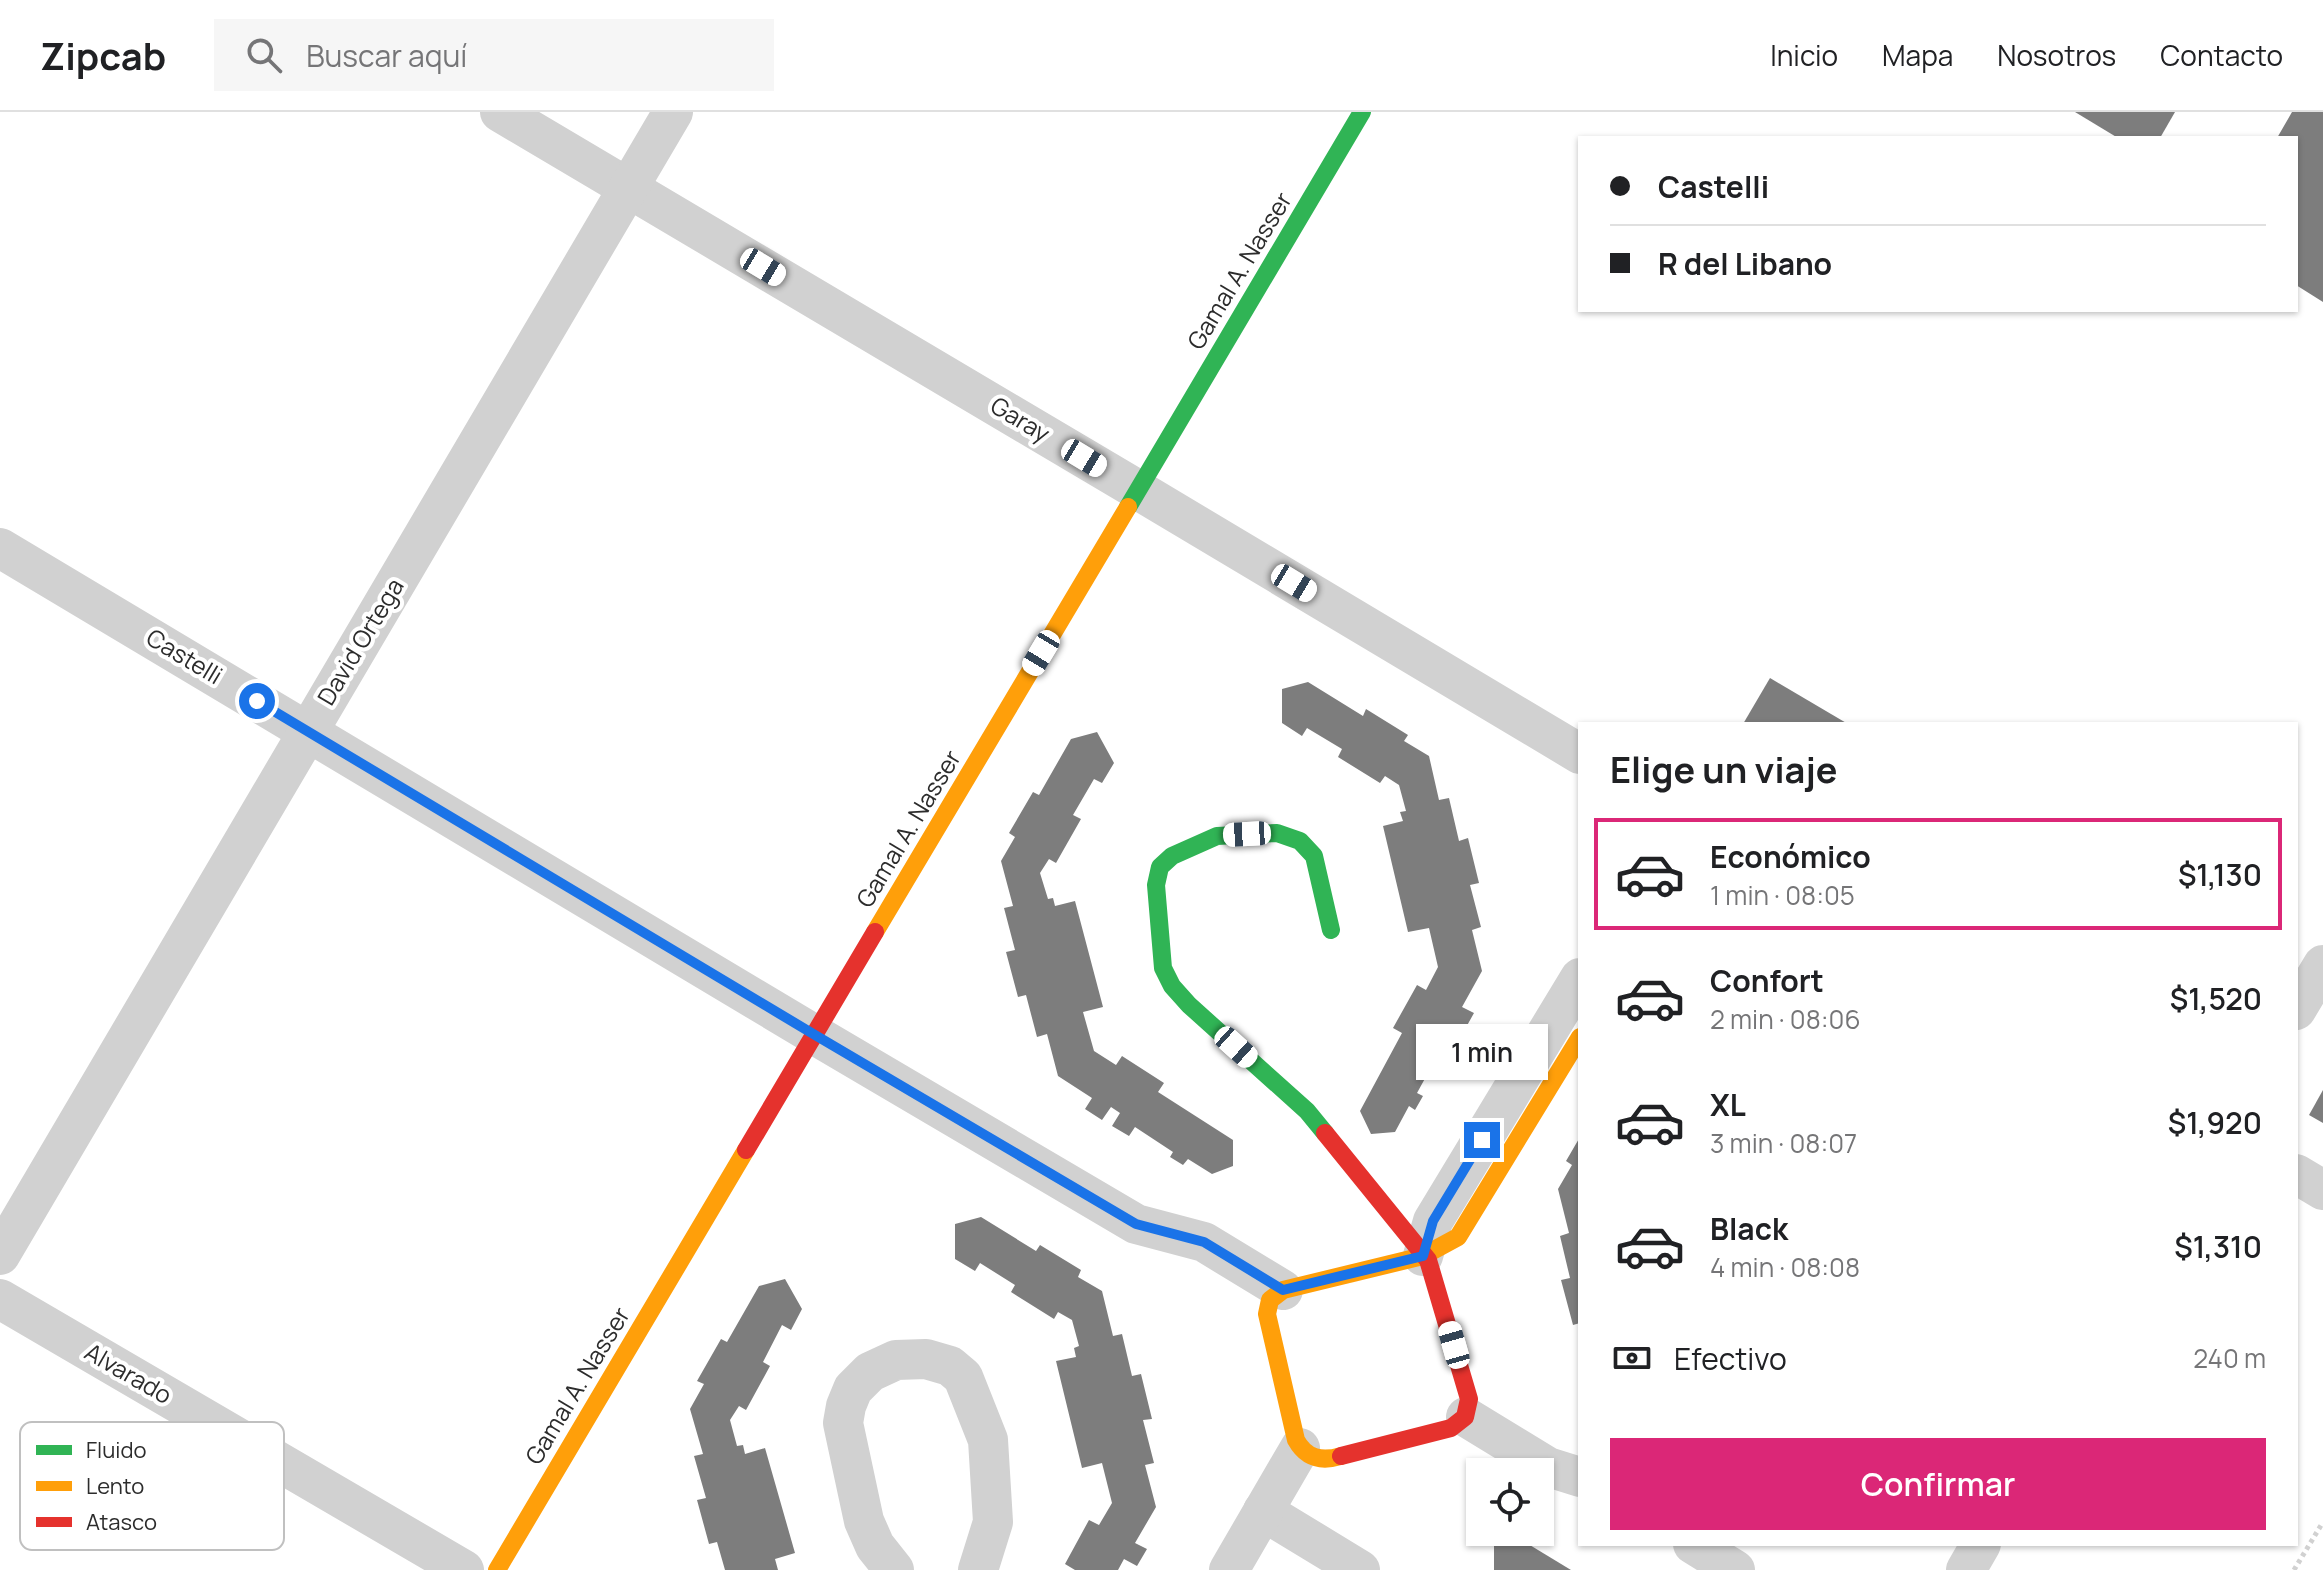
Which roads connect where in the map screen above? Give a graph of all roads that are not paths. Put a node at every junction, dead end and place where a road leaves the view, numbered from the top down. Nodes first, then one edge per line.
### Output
1 (500, 112) edge
2 (673, 112) edge
3 (1362, 112) edge
4 (629, 188) junction
5 (1138, 490) junction
6 (0, 548) edge
7 (308, 732) junction
8 (1578, 753) edge
9 (1331, 930) dead end
10 (2323, 965) edge
11 (1578, 981) edge
12 (2298, 1007) edge
13 (815, 1035) junction
14 (1578, 1040) edge
15 (2298, 1175) edge
16 (2323, 1190) edge
17 (0, 1255) edge
18 (1423, 1256) junction
19 (1283, 1290) junction
20 (0, 1299) edge
21 (1466, 1417) junction
22 (211, 1422) edge
23 (1300, 1448) junction
24 (284, 1465) edge
25 (1578, 1476) edge
26 (1263, 1511) junction
27 (1696, 1546) edge
28 (1980, 1546) edge
29 (464, 1570) edge
30 (497, 1570) edge
31 (894, 1570) edge
32 (978, 1570) edge
33 (1229, 1570) edge
34 (1360, 1570) edge
35 (1735, 1570) edge
36 (1966, 1570) edge

1 - 4 street, Garay
2 - 4 street, David Ortega
3 - 5 street, Gamal A. Nasser
4 - 5 street, Garay
4 - 7 street, David Ortega
5 - 8 street, Garay
5 - 13 street, Gamal A. Nasser
6 - 7 street, Castelli
7 - 13 street, Castelli
7 - 17 street, David Ortega
9 - 18 street
10 - 12 street
11 - 18 street
13 - 19 street, Castelli
13 - 30 street, Gamal A. Nasser
14 - 18 street
15 - 16 street
18 - 19 street
18 - 21 street
19 - 23 street
20 - 22 street, Alvarado
21 - 23 street
21 - 25 street
23 - 26 street
24 - 29 street, Alvarado
26 - 33 street
26 - 34 street
27 - 35 street
28 - 36 street
31 - 32 street

